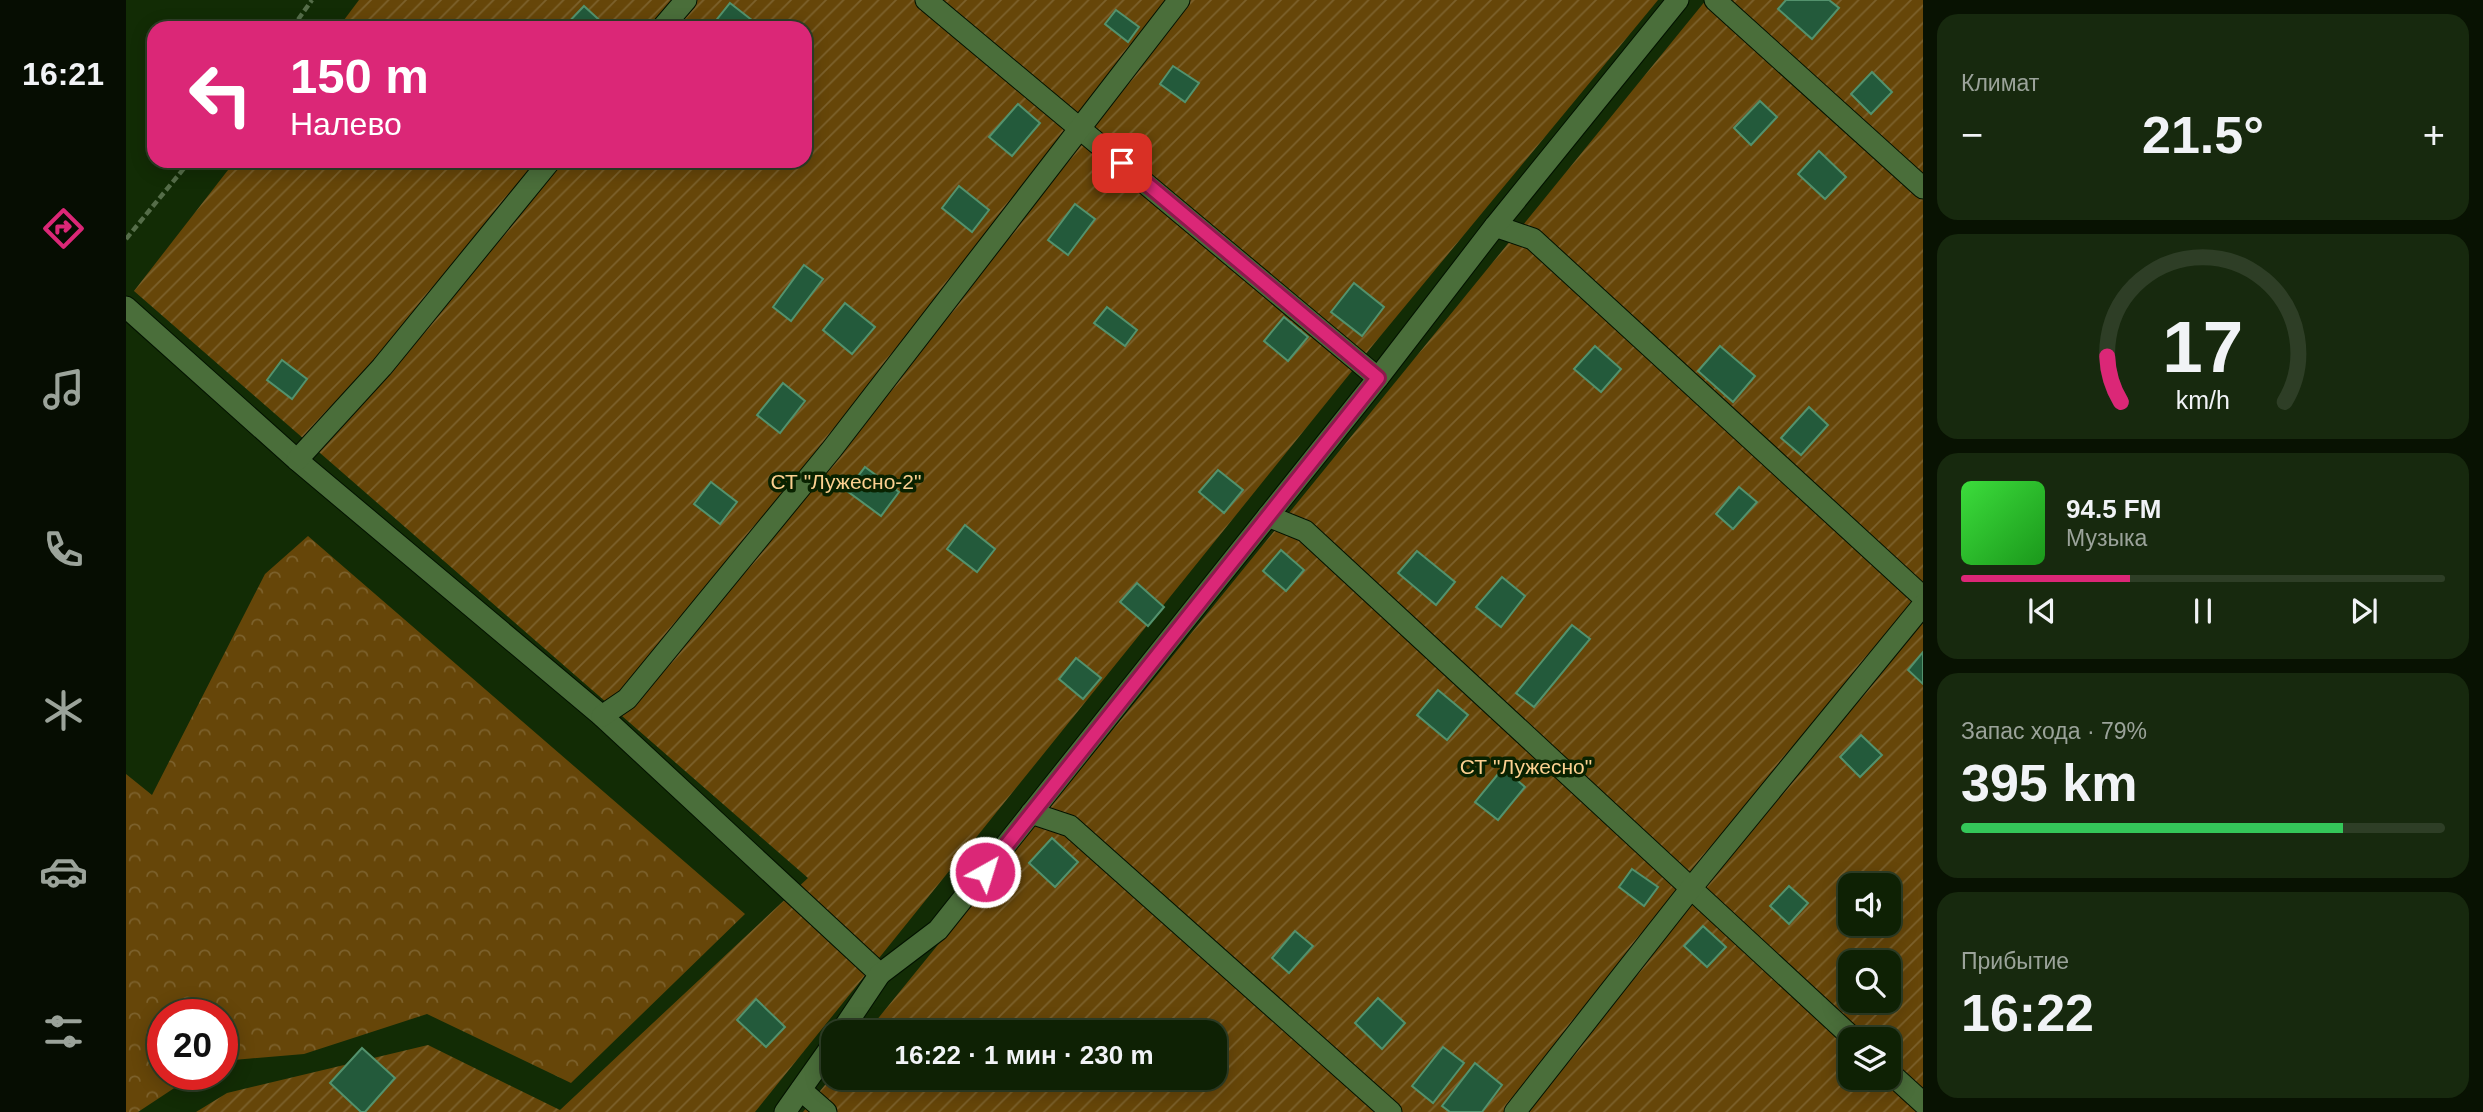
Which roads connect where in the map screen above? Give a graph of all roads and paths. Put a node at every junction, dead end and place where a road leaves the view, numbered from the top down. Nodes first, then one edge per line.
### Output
1 (312, 0) edge
2 (686, 0) edge
3 (926, 0) edge
4 (1179, 0) edge
5 (1678, 0) edge
6 (1715, 0) edge
7 (297, 21) edge
8 (668, 21) edge
9 (1079, 127) junction
10 (184, 168) edge
11 (544, 168) edge
12 (1923, 188) edge
13 (1496, 226) junction
14 (126, 239) edge
15 (126, 307) edge
16 (1378, 378) junction
17 (297, 460) junction
18 (1268, 516) junction
19 (1923, 597) edge
20 (1923, 604) edge
21 (602, 716) junction
22 (1031, 813) junction
23 (1692, 887) junction
24 (880, 974) junction
25 (849, 1020) edge
26 (1841, 1027) edge
27 (821, 1062) edge
28 (1901, 1083) edge
29 (802, 1090) junction
30 (1923, 1103) edge
31 (785, 1112) edge
32 (826, 1112) edge
33 (1391, 1112) edge
34 (1515, 1112) edge

1 - 7 path
2 - 8 lane
3 - 9 lane
4 - 9 lane
5 - 13 lane
6 - 12 lane
9 - 16 lane
9 - 21 lane
10 - 14 path
11 - 17 lane
13 - 16 lane
13 - 19 lane
15 - 17 lane
16 - 18 lane
17 - 21 lane
18 - 22 lane
18 - 23 lane
20 - 23 lane
21 - 24 lane
22 - 24 lane
22 - 33 lane
23 - 26 lane
23 - 34 lane
24 - 25 lane
27 - 29 lane
28 - 30 lane
29 - 31 lane
29 - 32 lane

